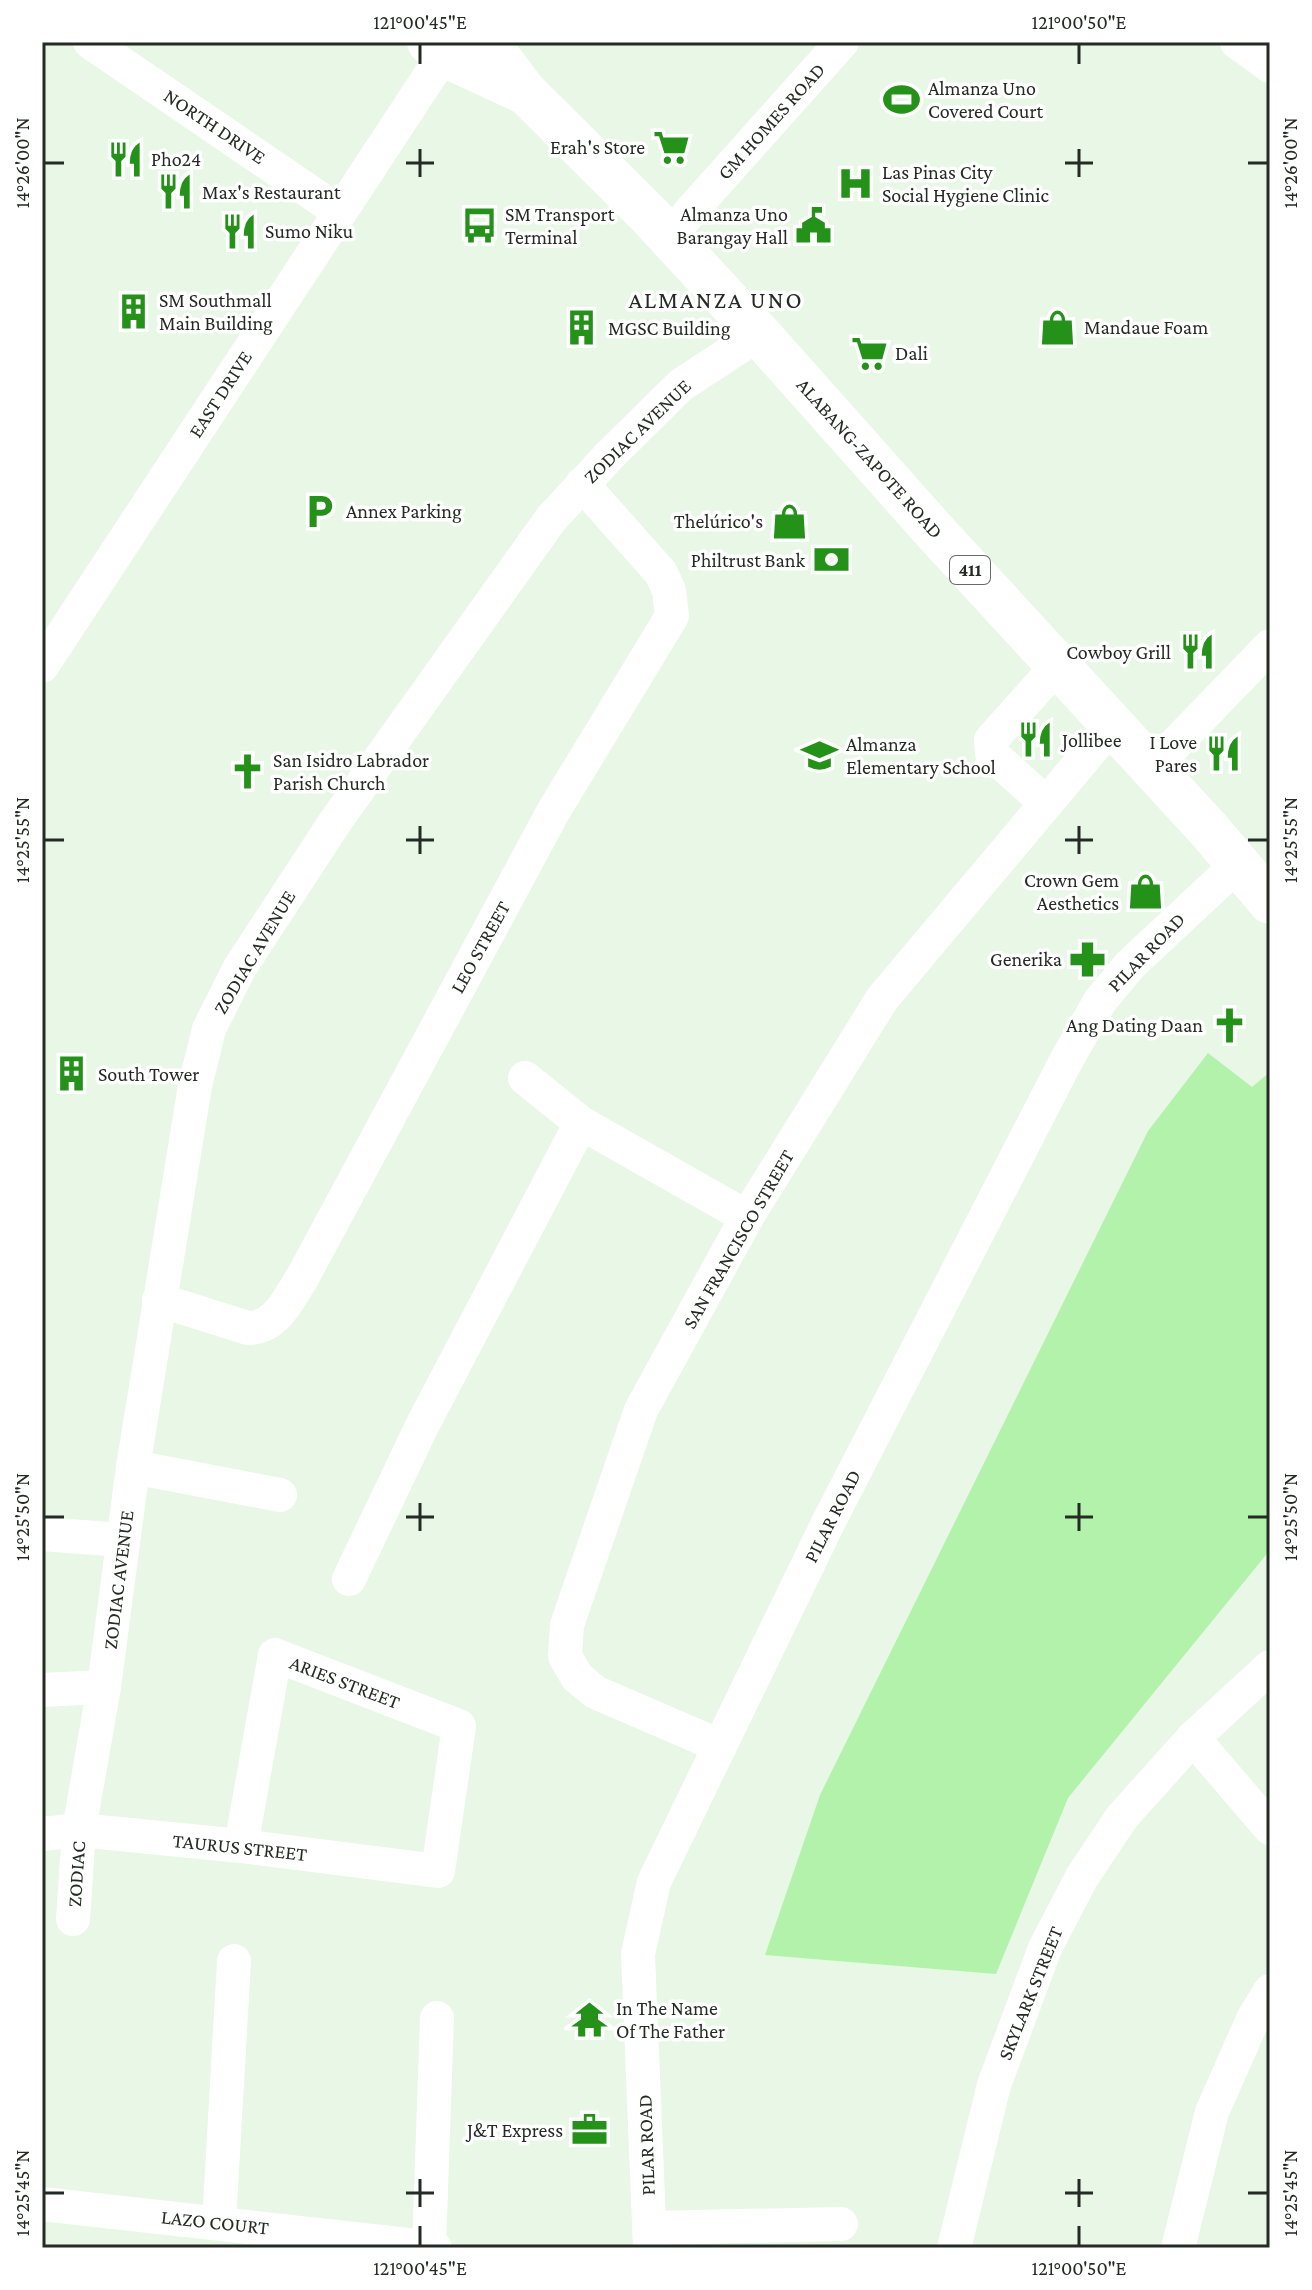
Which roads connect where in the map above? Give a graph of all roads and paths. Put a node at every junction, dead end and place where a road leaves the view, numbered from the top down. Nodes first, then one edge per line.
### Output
1 (90, 42) edge
2 (487, 42) edge
3 (842, 42) edge
4 (1237, 42) edge
5 (441, 46) edge
6 (1270, 66) edge
7 (525, 92) junction
8 (338, 211) junction
9 (670, 238) junction
10 (759, 334) junction
11 (582, 484) junction
12 (1270, 646) edge
13 (1058, 665) junction
14 (42, 666) edge
15 (1113, 724) junction
16 (1152, 768) junction
17 (1046, 803) junction
18 (1237, 865) junction
19 (1270, 902) edge
20 (525, 1078) dead end
21 (581, 1123) junction
22 (747, 1217) junction
23 (159, 1300) junction
24 (133, 1467) junction
25 (280, 1495) dead end
26 (42, 1534) edge
27 (122, 1540) junction
28 (349, 1579) dead end
29 (1270, 1667) edge
30 (104, 1687) junction
31 (42, 1690) edge
32 (1193, 1738) junction
33 (720, 1746) junction
34 (1270, 1828) edge
35 (79, 1830) junction
36 (42, 1834) edge
37 (241, 1846) junction
38 (438, 1871) joint
39 (73, 1919) dead end
40 (234, 1961) dead end
41 (1270, 1991) edge
42 (437, 2018) dead end
43 (42, 2204) edge
44 (219, 2223) junction
45 (841, 2224) dead end
46 (649, 2238) edge
47 (432, 2248) edge
48 (954, 2248) edge
49 (1178, 2248) edge

1 - 8 street, NORTH DRIVE
2 - 7 highway, ALABANG-ZAPOTE ROAD / 411
3 - 9 street, GM HOMES ROAD
4 - 6 street
5 - 7 highway, ALABANG-ZAPOTE ROAD / 411
5 - 8 street, EAST DRIVE
7 - 9 highway, ALABANG-ZAPOTE ROAD / 411
8 - 14 street, EAST DRIVE
9 - 10 highway, ALABANG-ZAPOTE ROAD / 411
10 - 11 street, ZODIAC AVENUE
10 - 13 highway, ALABANG-ZAPOTE ROAD / 411
11 - 23 street, ZODIAC AVENUE
11 - 23 street, LEO STREET
12 - 16 street
13 - 15 highway, ALABANG-ZAPOTE ROAD / 411
13 - 17 street
15 - 16 highway, ALABANG-ZAPOTE ROAD / 411
15 - 17 street, SAN FRANCISCO STREET
16 - 18 highway, ALABANG-ZAPOTE ROAD / 411
17 - 22 street, SAN FRANCISCO STREET
18 - 19 highway, ALABANG-ZAPOTE ROAD / 411
18 - 33 street, PILAR ROAD
20 - 21 street
21 - 22 street
21 - 28 street
22 - 33 street, SAN FRANCISCO STREET
23 - 24 street, ZODIAC AVENUE
24 - 25 street
24 - 27 street, ZODIAC AVENUE
26 - 27 street
27 - 30 street, ZODIAC AVENUE
29 - 32 street, SKYLARK STREET
30 - 31 street
30 - 35 street, ZODIAC AVENUE
32 - 34 street
32 - 48 street, SKYLARK STREET
33 - 46 street, PILAR ROAD
35 - 36 street, TAURUS STREET
35 - 37 street, TAURUS STREET
35 - 39 street, ZODIAC
37 - 38 street, TAURUS STREET
37 - 38 street, ARIES STREET
40 - 44 street
41 - 49 street
42 - 47 street
43 - 44 street, LAZO COURT
44 - 47 street, LAZO COURT
45 - 46 street

